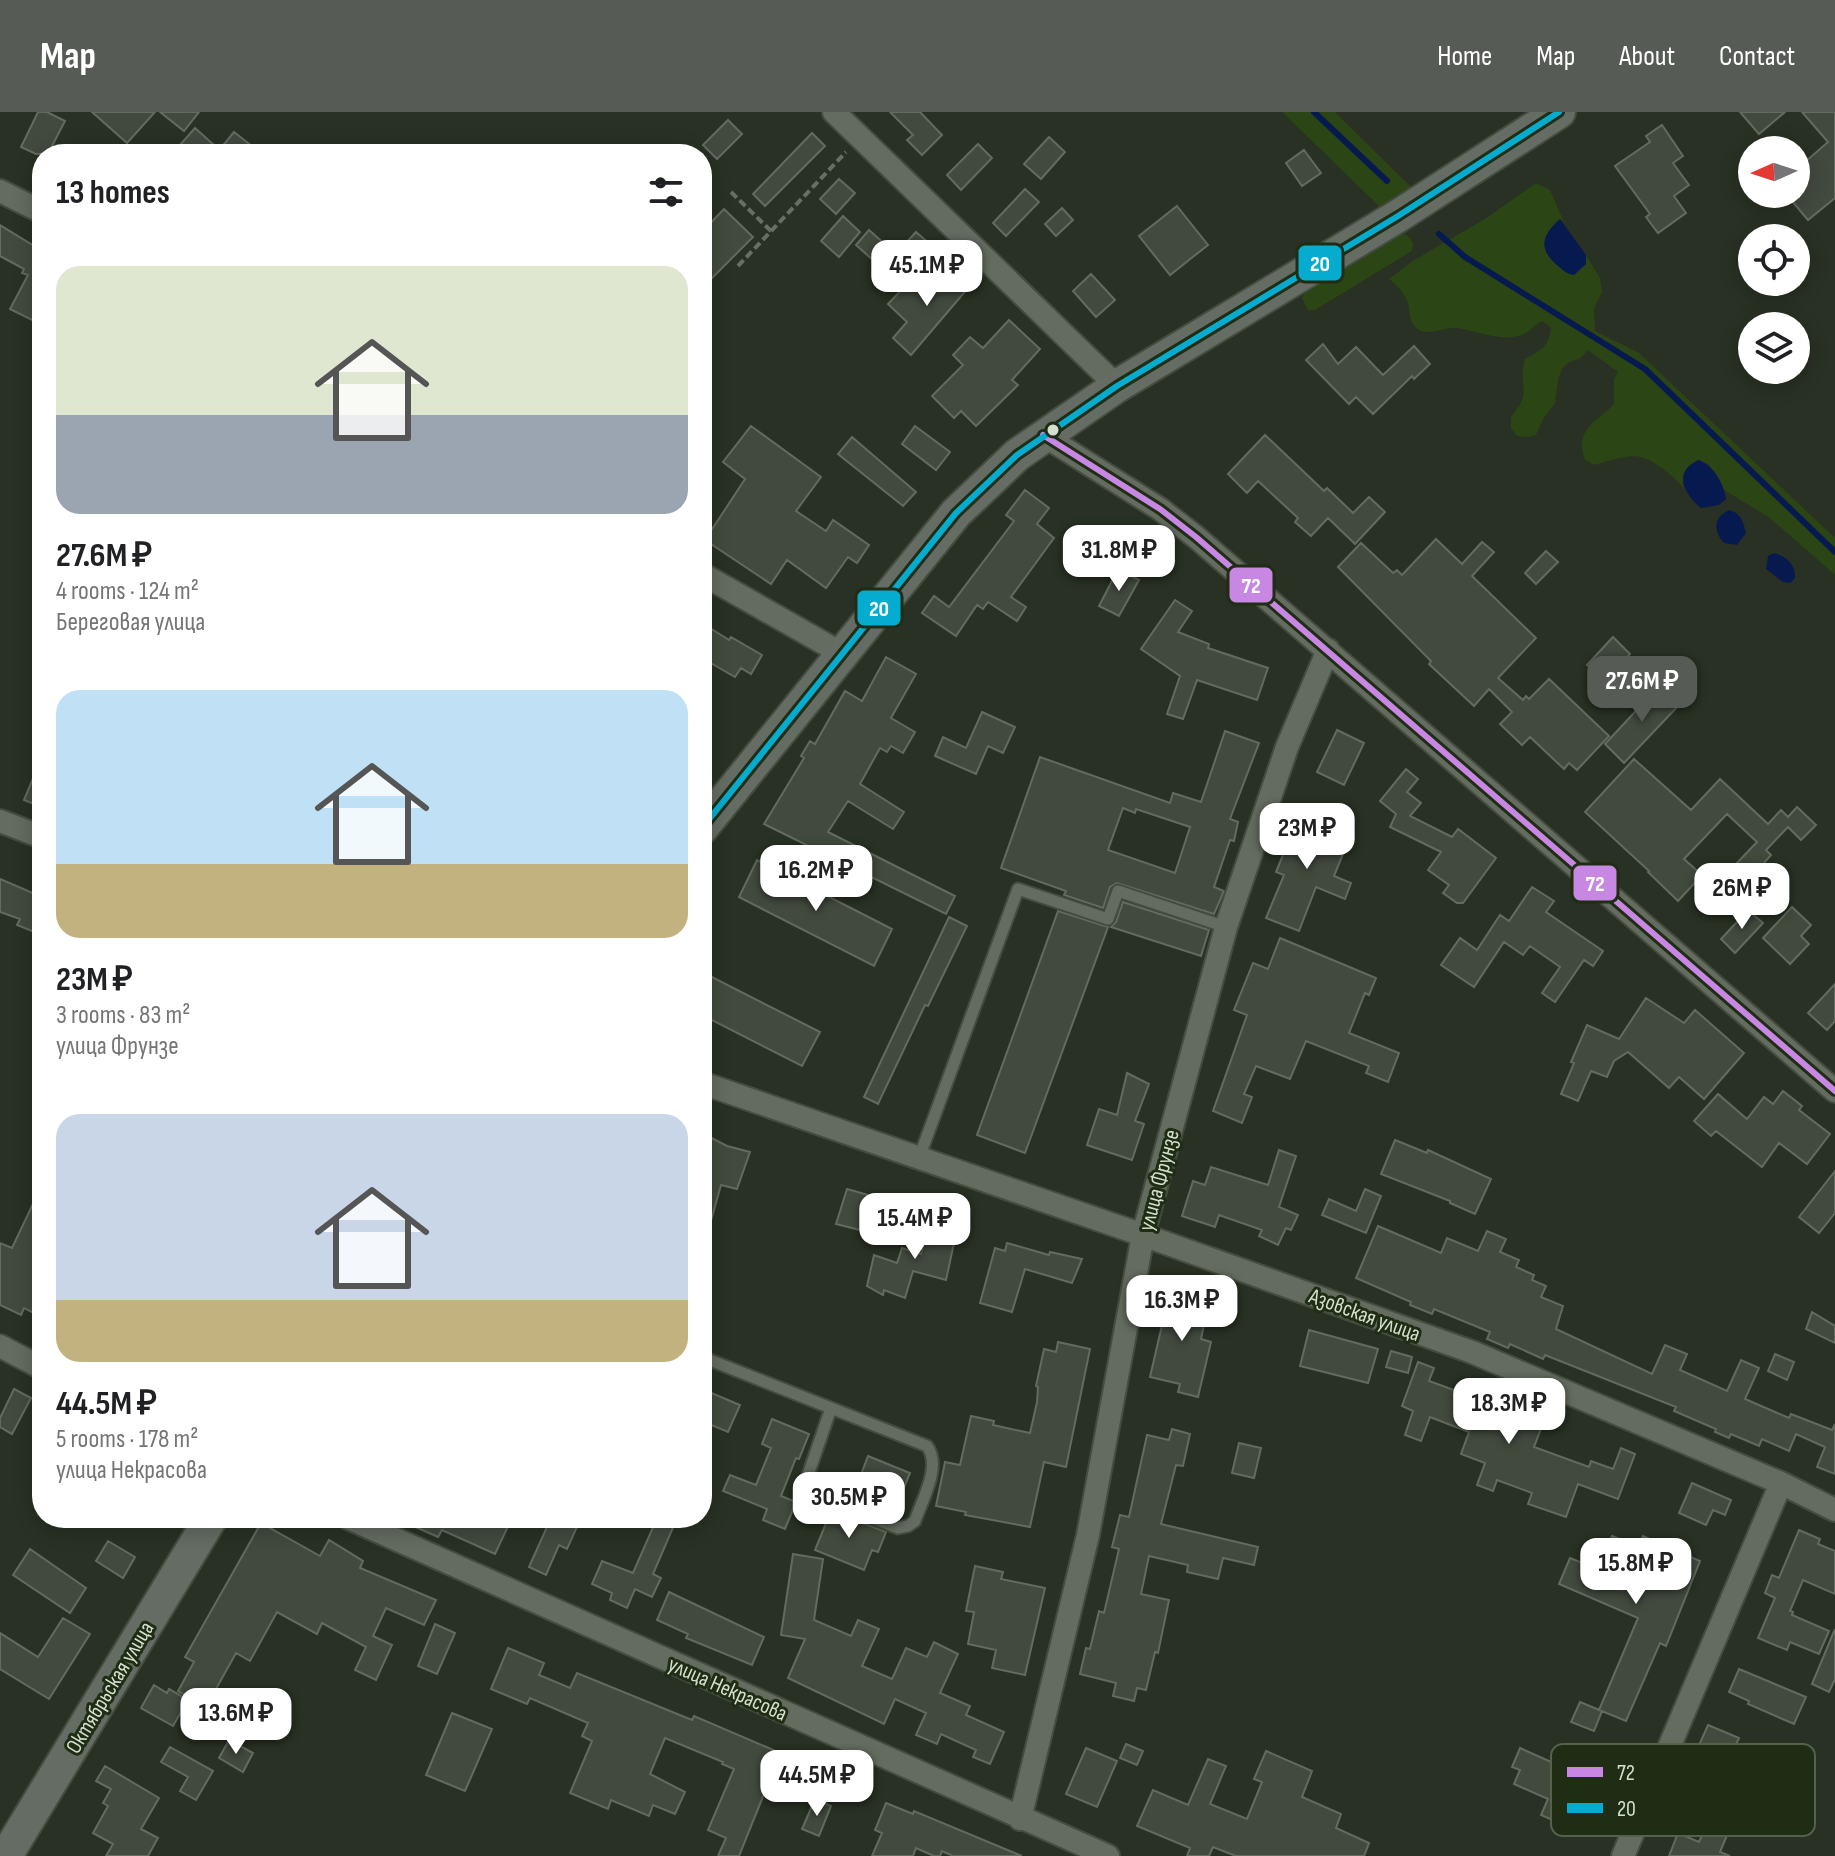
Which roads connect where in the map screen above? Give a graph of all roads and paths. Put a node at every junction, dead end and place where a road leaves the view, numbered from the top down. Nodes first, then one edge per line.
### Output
1 (834, 112) edge
2 (1559, 112) edge
3 (860, 137) junction
4 (0, 191) edge
5 (731, 192) dead end
6 (32, 207) edge
7 (771, 231) junction
8 (738, 266) dead end
9 (1117, 386) junction
10 (1043, 435) junction
11 (712, 580) edge
12 (1328, 650) junction
13 (841, 653) junction
14 (712, 815) edge
15 (0, 821) edge
16 (32, 833) edge
17 (1226, 927) junction
18 (712, 1086) edge
19 (1835, 1091) edge
20 (919, 1158) junction
21 (1143, 1235) junction
22 (0, 1346) edge
23 (712, 1361) edge
24 (32, 1363) edge
25 (831, 1408) junction
26 (1781, 1483) junction
27 (1835, 1510) edge
28 (205, 1528) edge
29 (370, 1528) edge
30 (1670, 1744) edge
31 (1020, 1819) junction
32 (1631, 1836) edge
33 (6, 1856) edge
34 (1108, 1856) edge
35 (1623, 1856) edge

1 - 3 street
2 - 9 street
3 - 7 path
3 - 9 street
4 - 6 street
5 - 7 path
7 - 8 path
9 - 10 street
10 - 12 street
10 - 13 street
11 - 13 street
12 - 17 street, улица Фрунзе
12 - 19 street
13 - 14 street
15 - 16 street
17 - 20 lane
17 - 21 street, улица Фрунзе
18 - 20 street, Азовская улица
20 - 21 street, Азовская улица
21 - 26 street, Азовская улица
21 - 31 street, улица Фрунзе
22 - 24 street
23 - 25 lane
25 - 25 lane
26 - 27 street, Азовская улица
26 - 30 street
28 - 33 street, Октябрьская улица
29 - 31 street, улица Некрасова
31 - 34 street, улица Некрасова
32 - 35 street

